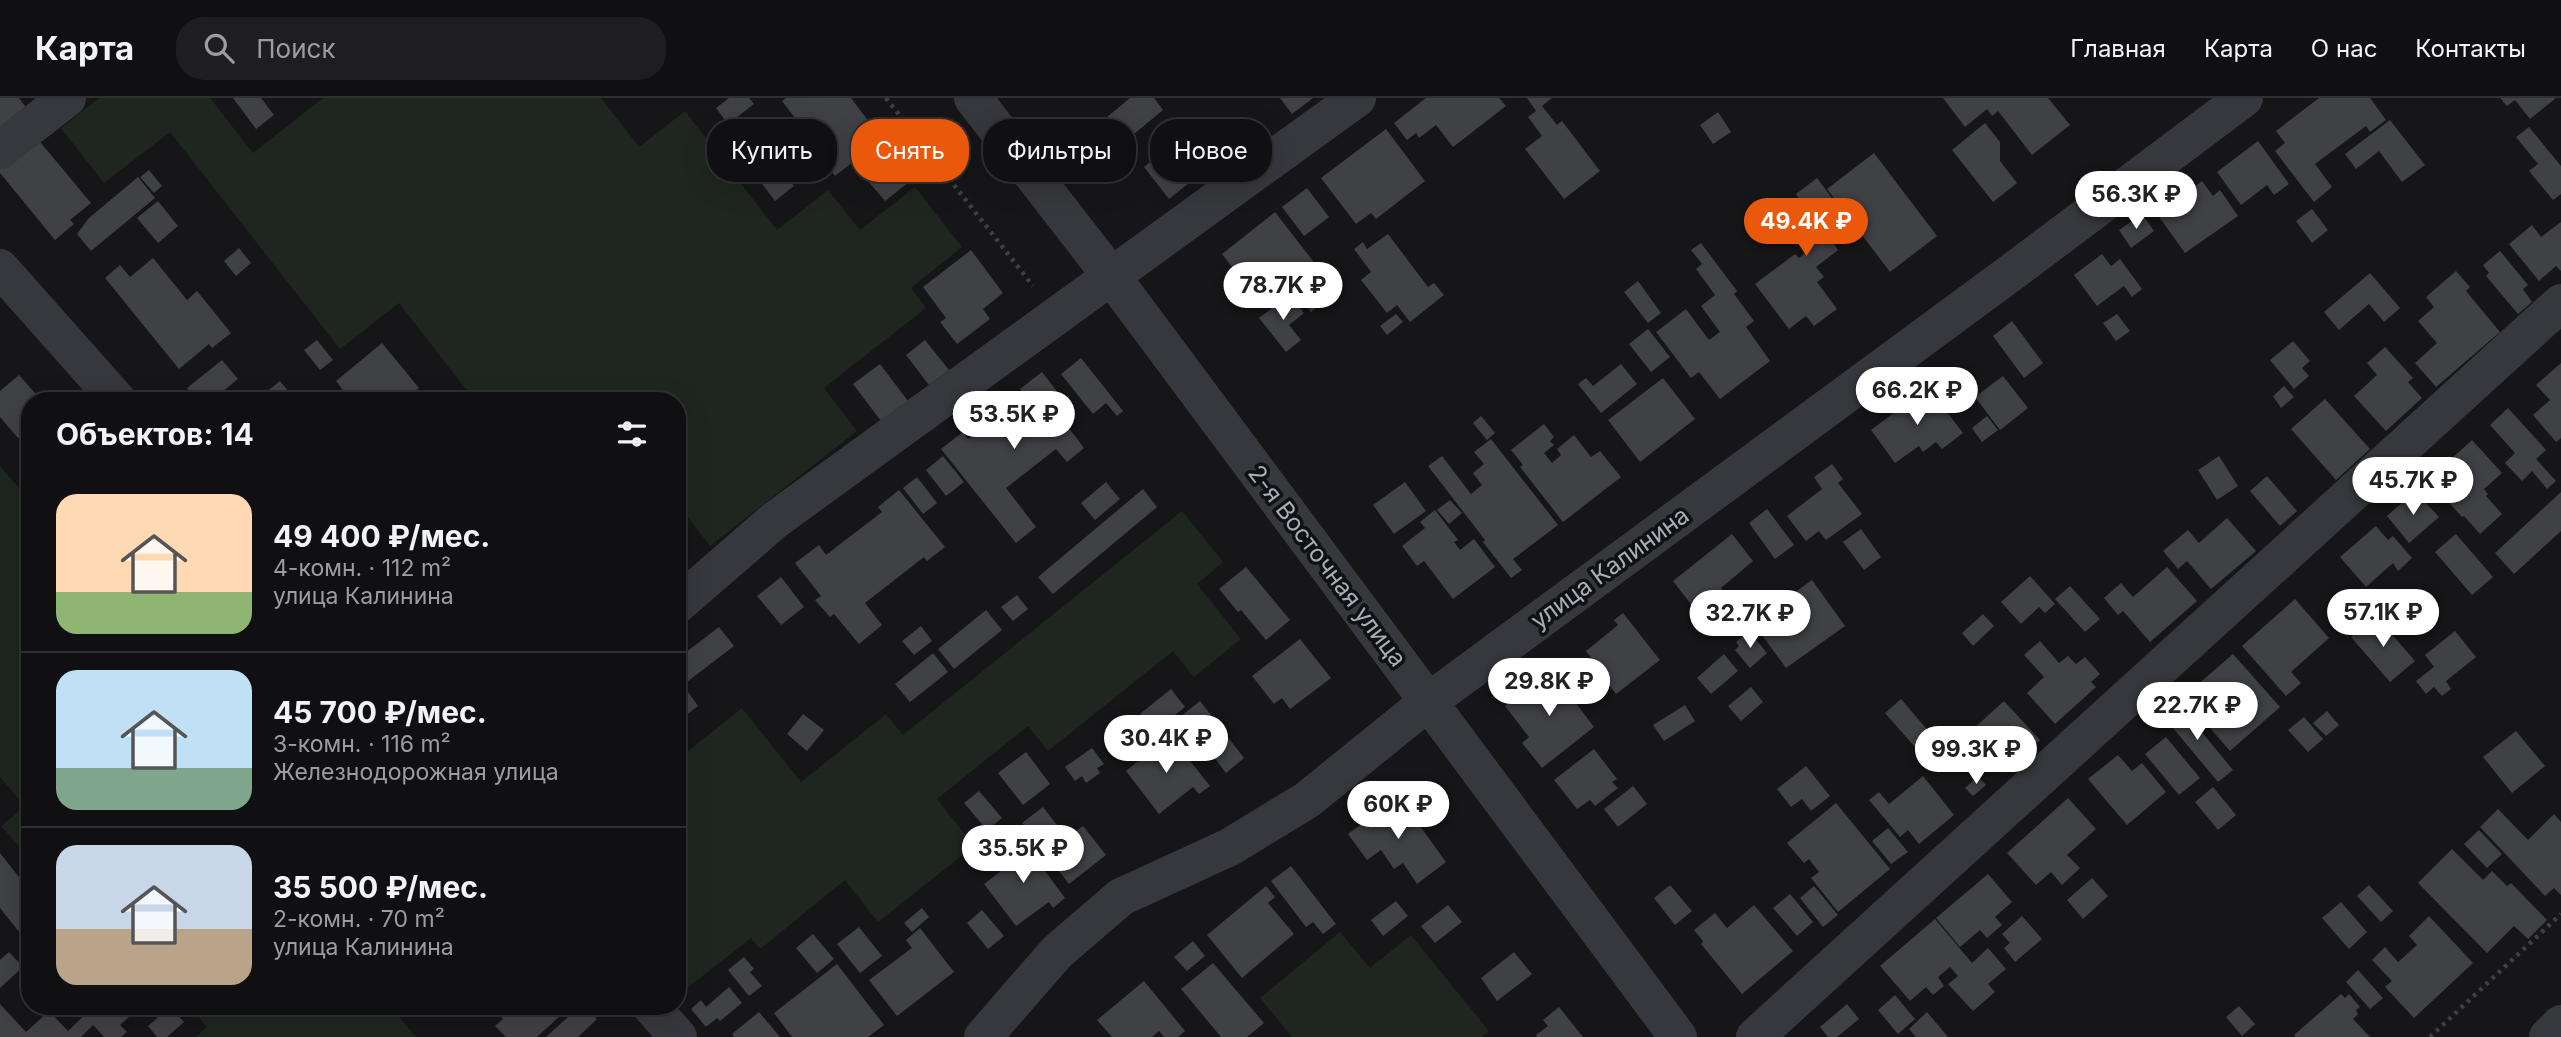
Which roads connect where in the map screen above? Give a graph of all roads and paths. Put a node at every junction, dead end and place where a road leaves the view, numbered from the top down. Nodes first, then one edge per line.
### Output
1 (68, 98) edge
2 (886, 98) edge
3 (973, 98) edge
4 (1357, 98) edge
5 (2244, 98) edge
6 (0, 150) edge
7 (0, 268) edge
8 (1112, 277) junction
9 (2561, 303) edge
10 (1058, 317) junction
11 (110, 392) edge
12 (686, 597) edge
13 (1428, 702) junction
14 (2561, 914) edge
15 (659, 1015) edge
16 (2561, 1024) edge
17 (678, 1037) edge
18 (983, 1037) edge
19 (1678, 1037) edge
20 (1755, 1037) edge
21 (2430, 1037) edge
22 (2548, 1037) edge

1 - 6 street
2 - 10 path
3 - 8 street, 2-я Восточная улица
4 - 8 street
5 - 13 street, улица Калинина
7 - 11 street
8 - 10 street
8 - 13 street, 2-я Восточная улица
9 - 20 street
10 - 12 street
13 - 18 street, улица Калинина
13 - 19 street, 2-я Восточная улица
14 - 21 path
15 - 17 street
16 - 22 street

